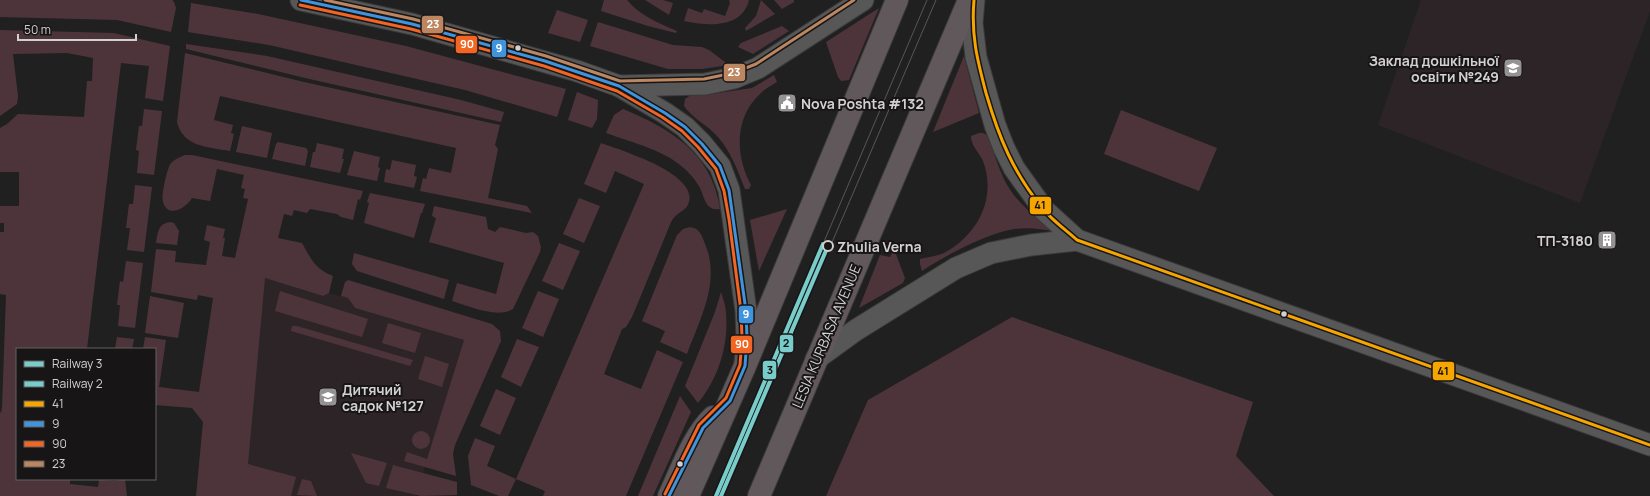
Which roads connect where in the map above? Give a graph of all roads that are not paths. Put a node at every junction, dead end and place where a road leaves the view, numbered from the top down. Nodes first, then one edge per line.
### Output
1 (301, 0) edge
2 (863, 0) edge
3 (897, 0) edge
4 (969, 0) edge
5 (974, 0) edge
6 (619, 86) junction
7 (1077, 240) junction
8 (816, 360) junction
9 (745, 366) junction
10 (730, 401) junction
11 (1650, 446) edge
12 (669, 496) edge
13 (688, 496) edge
14 (758, 496) edge

1 - 6 street
2 - 6 street
3 - 9 main road
4 - 8 main road, LESIA KURBASA AVENUE
5 - 7 street
6 - 9 street
7 - 8 street
7 - 11 street
8 - 14 main road, LESIA KURBASA AVENUE
9 - 10 main road
10 - 12 main road
10 - 13 main road

